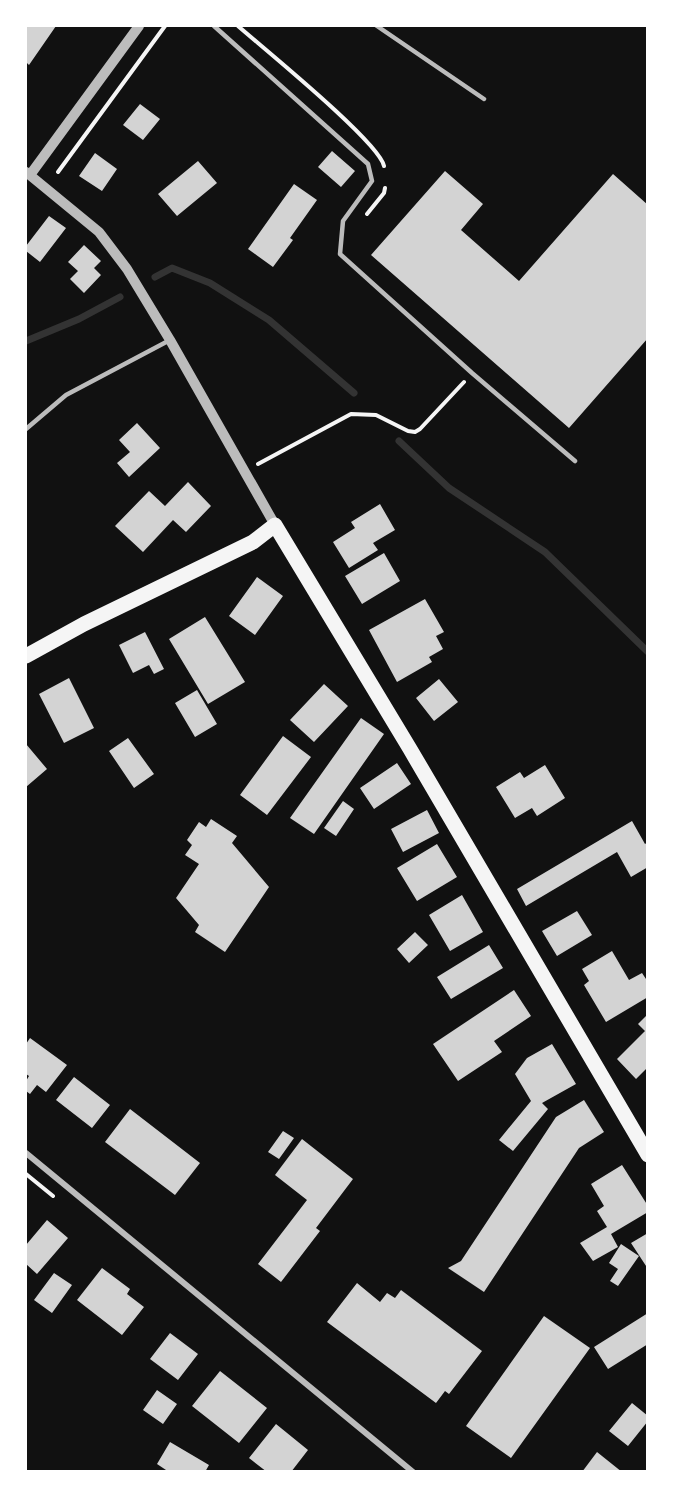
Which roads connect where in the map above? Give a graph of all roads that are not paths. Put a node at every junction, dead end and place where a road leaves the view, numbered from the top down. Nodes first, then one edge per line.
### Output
1 (139, 26) edge
2 (214, 26) edge
3 (377, 26) edge
4 (484, 99) dead end
5 (28, 173) edge
6 (170, 340) junction
7 (26, 429) edge
8 (575, 461) dead end
9 (275, 525) junction
10 (26, 656) edge
11 (26, 1153) edge
12 (648, 1155) edge
13 (413, 1472) edge

1 - 5 street
2 - 8 lane
3 - 4 lane
5 - 6 street
6 - 7 lane
6 - 9 street
9 - 10 main road
9 - 12 main road
11 - 13 street

